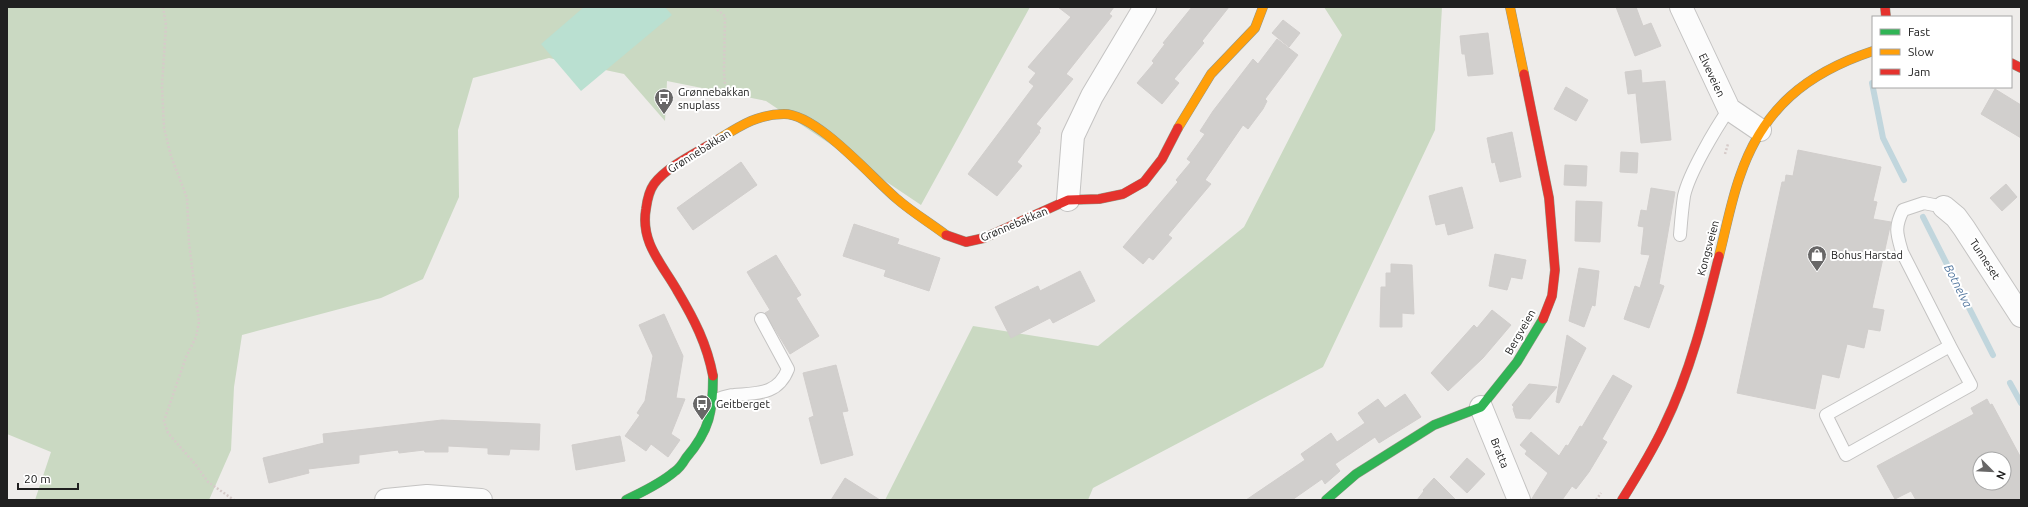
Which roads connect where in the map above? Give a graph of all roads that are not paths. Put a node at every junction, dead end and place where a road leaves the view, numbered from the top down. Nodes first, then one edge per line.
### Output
1 (1145, 7) edge
2 (1263, 7) edge
3 (1510, 7) edge
4 (1681, 7) edge
5 (1872, 51) edge
6 (2012, 64) edge
7 (2021, 68) edge
8 (1735, 113) junction
9 (1760, 130) junction
10 (1068, 200) junction
11 (1944, 207) joint
12 (1680, 236) dead end
13 (2021, 316) edge
14 (761, 319) dead end
15 (1950, 346) junction
16 (713, 401) junction
17 (1481, 407) junction
18 (386, 500) edge
19 (481, 500) edge
20 (626, 500) edge
21 (1326, 500) edge
22 (1519, 500) edge
23 (1622, 500) edge

1 - 10 street
2 - 10 street, Grønnebakkan
3 - 17 street, Bergveien
4 - 8 street, Elveveien
5 - 9 street, Kongsveien
6 - 7 street
8 - 9 street
8 - 12 lane
9 - 23 street, Kongsveien
10 - 16 street, Grønnebakkan
11 - 13 street, Tunneset
11 - 15 lane
14 - 16 lane
15 - 15 lane
16 - 20 street, Grønnebakkan
17 - 21 street
17 - 22 street, Bratta
18 - 19 street

